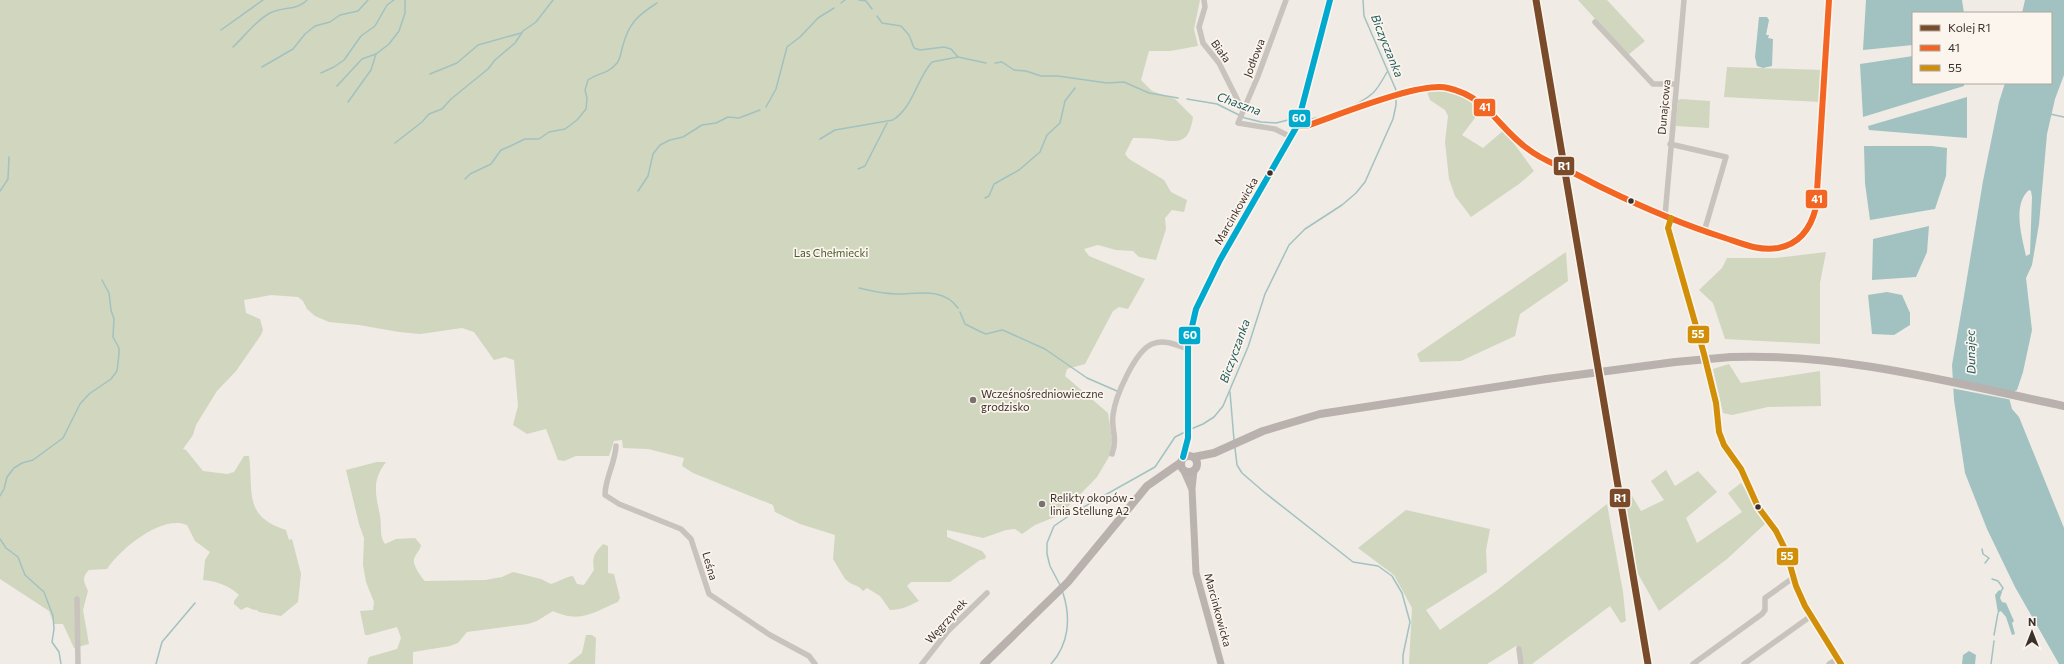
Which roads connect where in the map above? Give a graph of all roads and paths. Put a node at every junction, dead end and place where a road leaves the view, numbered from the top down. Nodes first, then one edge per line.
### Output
1 (1204, 0) edge
2 (1286, 0) edge
3 (1330, 0) edge
4 (1684, 0) edge
5 (1829, 0) edge
6 (1595, 22) dead end
7 (1675, 84) junction
8 (1241, 117) junction
9 (1298, 121) junction
10 (1291, 137) junction
11 (1670, 144) junction
12 (1668, 217) junction
13 (1704, 232) junction
14 (1188, 349) junction
15 (2064, 406) edge
16 (1188, 438) junction
17 (616, 446) dead end
18 (1112, 454) dead end
19 (1194, 462) junction
20 (1183, 465) junction
21 (1192, 489) junction
22 (1793, 578) junction
23 (987, 593) dead end
24 (77, 599) dead end
25 (1810, 616) junction
26 (1519, 650) dead end
27 (1839, 661) edge
28 (78, 664) edge
29 (815, 664) edge
30 (922, 664) edge
31 (984, 664) edge
32 (1222, 664) edge
33 (1521, 664) edge
34 (1694, 664) edge
35 (1744, 664) edge
36 (1829, 664) edge

1 - 8 street, Biała
2 - 8 street, Jodłowa
3 - 9 street, Marcinkowicka
4 - 7 street, Dunajcowa
5 - 13 street
6 - 7 street
7 - 11 street, Dunajcowa
8 - 10 street
9 - 10 street, Marcinkowicka
9 - 12 street
10 - 14 street, Marcinkowicka
11 - 12 street, Dunajcowa
11 - 13 street
12 - 13 street
12 - 22 street, Dunajcowa
14 - 16 street, Marcinkowicka
14 - 18 street
15 - 19 main road, bridge
16 - 19 street, Marcinkowicka
16 - 20 street, Marcinkowicka
17 - 29 street, Leśna
19 - 20 main road
19 - 20 main road
19 - 21 street, Marcinkowicka
20 - 21 street, Marcinkowicka
20 - 31 main road
21 - 32 street, Marcinkowicka
22 - 25 street, Dunajcowa
22 - 34 street
23 - 30 street, Węgrzynek
24 - 28 street
25 - 27 street, Dunajcowa
25 - 35 street
26 - 33 street
27 - 36 street

